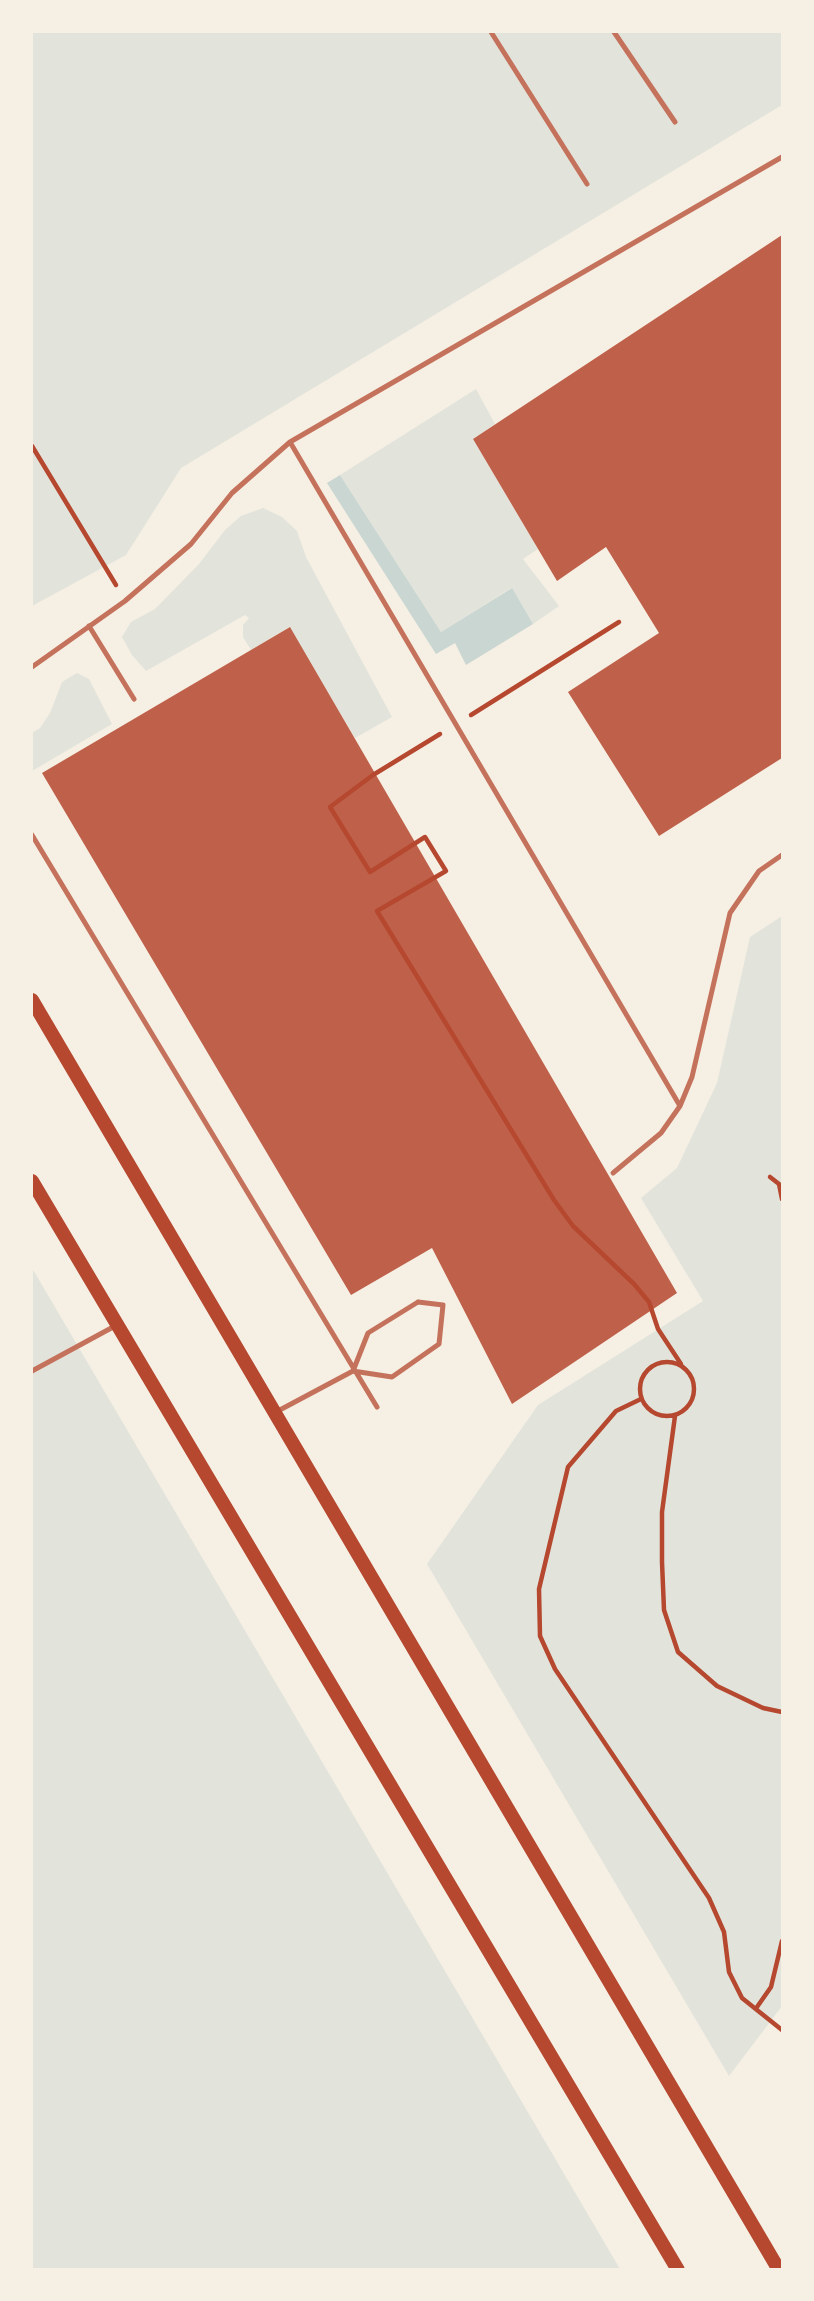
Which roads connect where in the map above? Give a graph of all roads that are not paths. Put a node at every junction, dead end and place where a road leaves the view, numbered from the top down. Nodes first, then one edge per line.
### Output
1 (492, 32) edge
2 (614, 32) edge
3 (675, 122) dead end
4 (782, 157) edge
5 (587, 184) dead end
6 (290, 442) junction
7 (89, 626) junction
8 (32, 667) edge
9 (134, 699) dead end
10 (32, 835) edge
11 (782, 855) edge
12 (32, 1000) edge
13 (680, 1106) junction
14 (613, 1173) dead end
15 (32, 1181) edge
16 (450, 1300) dead end
17 (443, 1305) junction
18 (116, 1326) junction
19 (32, 1371) edge
20 (354, 1371) junction
21 (377, 1407) dead end
22 (274, 1413) junction
23 (678, 2270) edge
24 (779, 2270) edge

1 - 5 lane
2 - 3 lane
4 - 6 lane
6 - 7 lane
6 - 13 lane
7 - 8 lane
7 - 9 lane
10 - 20 lane
11 - 13 lane
12 - 22 main road
13 - 14 lane
15 - 18 main road
16 - 17 lane
17 - 20 lane
17 - 20 lane
18 - 19 lane
18 - 23 main road
20 - 21 lane
20 - 22 lane
22 - 24 main road

